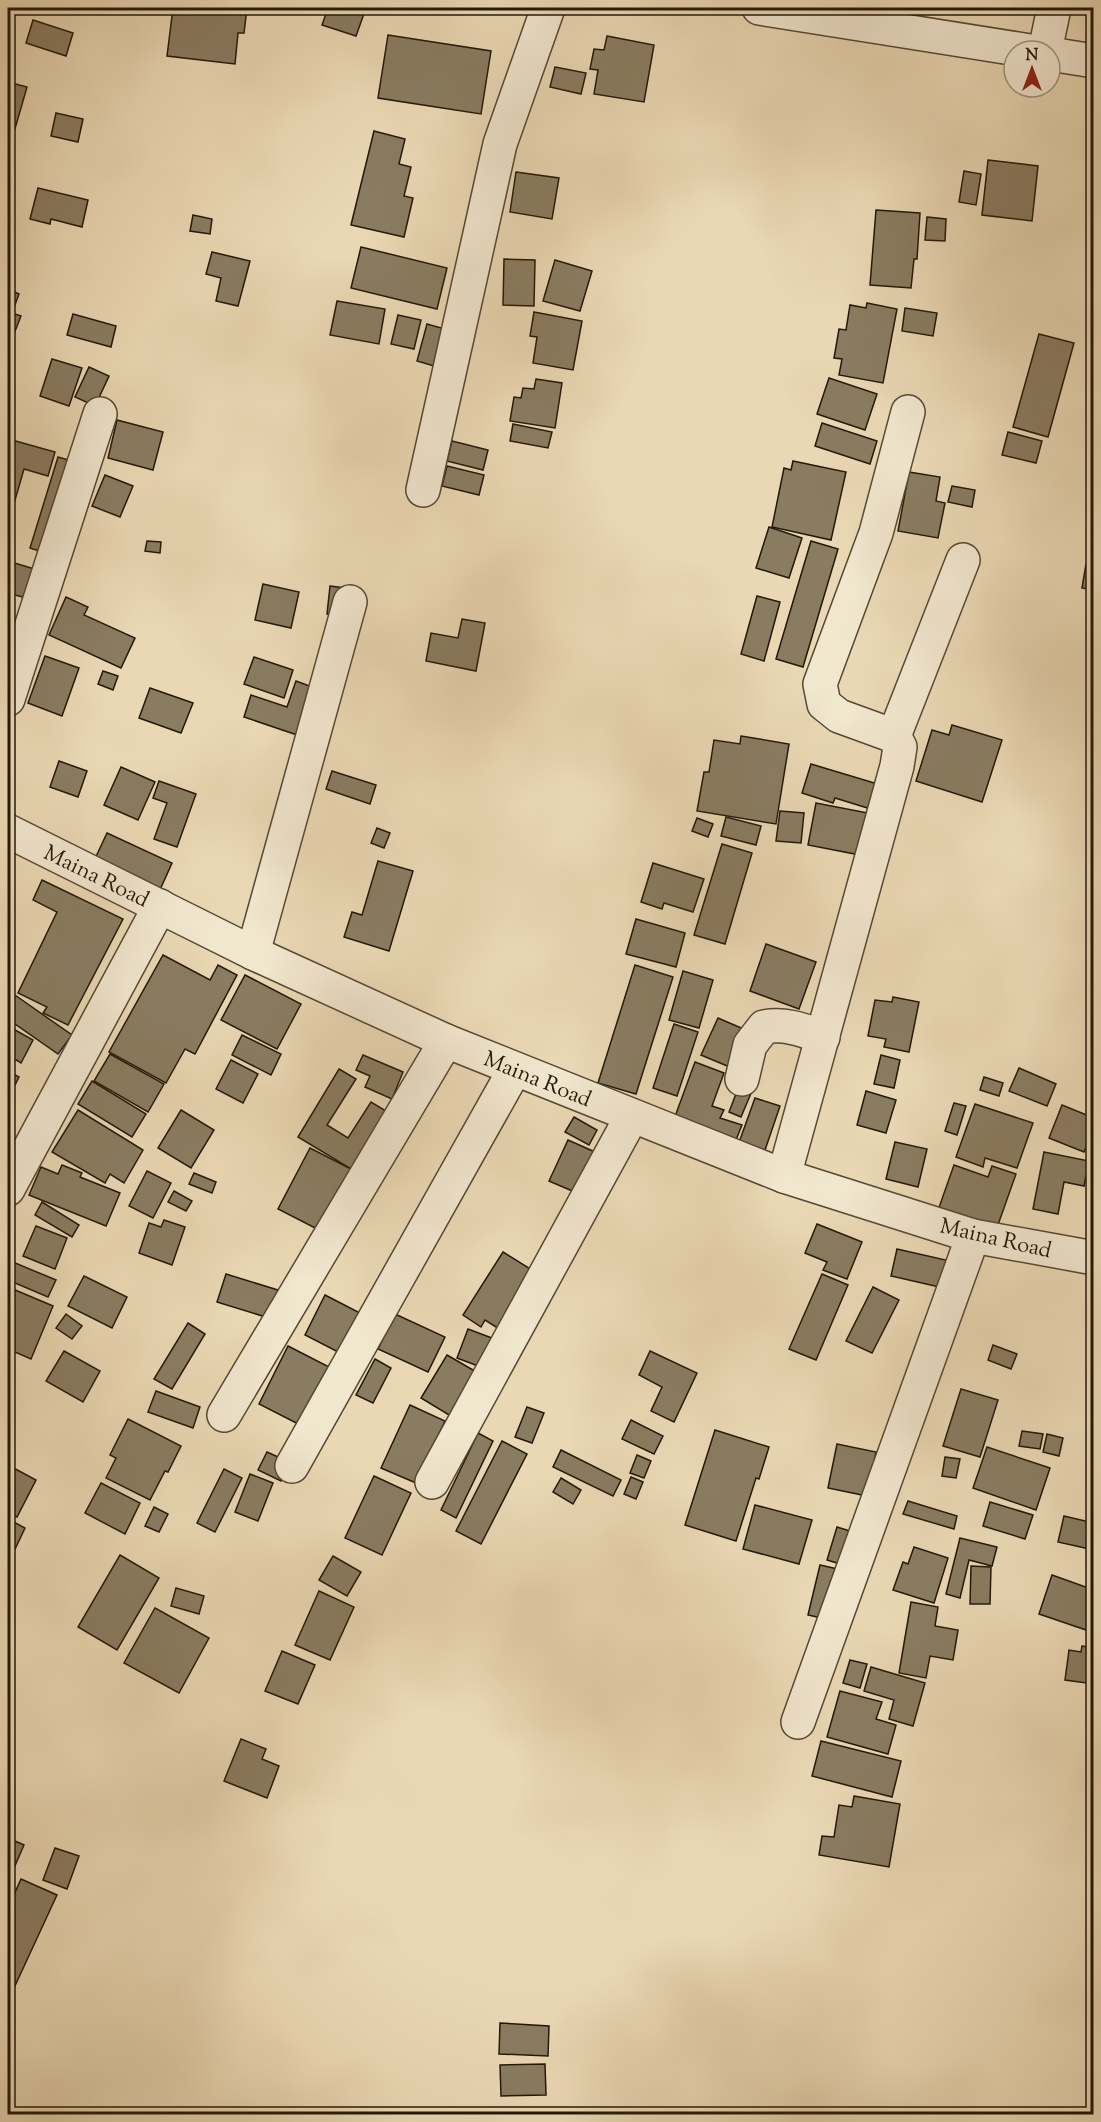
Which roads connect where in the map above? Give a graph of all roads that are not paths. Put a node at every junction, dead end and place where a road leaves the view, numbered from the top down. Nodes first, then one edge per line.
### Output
1 (548, 8) edge
2 (759, 8) edge
3 (1054, 8) edge
4 (812, 12) edge
5 (1048, 39) edge
6 (1002, 46) edge
7 (1062, 56) edge
8 (1094, 61) edge
9 (908, 412) dead end
10 (100, 414) dead end
11 (423, 490) dead end
12 (963, 560) dead end
13 (350, 602) dead end
14 (8, 699) edge
15 (894, 736) junction
16 (8, 831) edge
17 (160, 906) junction
18 (253, 953) junction
19 (823, 1037) junction
20 (446, 1041) junction
21 (515, 1069) junction
22 (742, 1079) dead end
23 (632, 1116) junction
24 (784, 1176) junction
25 (8, 1190) edge
26 (973, 1236) junction
27 (1094, 1258) edge
28 (225, 1415) dead end
29 (292, 1466) dead end
30 (432, 1482) dead end
31 (798, 1722) dead end

1 - 11 street
2 - 4 street
3 - 5 street
4 - 6 street
7 - 8 street
9 - 15 street
10 - 14 street
12 - 15 street
13 - 18 street
15 - 19 street
16 - 17 street, Maina Road
17 - 18 street, Maina Road
17 - 25 street
18 - 20 street, Maina Road
19 - 22 street
19 - 24 street
20 - 21 street, Maina Road
20 - 28 street
21 - 23 street, Maina Road
21 - 29 street
23 - 24 street, Maina Road
23 - 30 street
24 - 26 street, Maina Road
26 - 27 street, Maina Road
26 - 31 street

